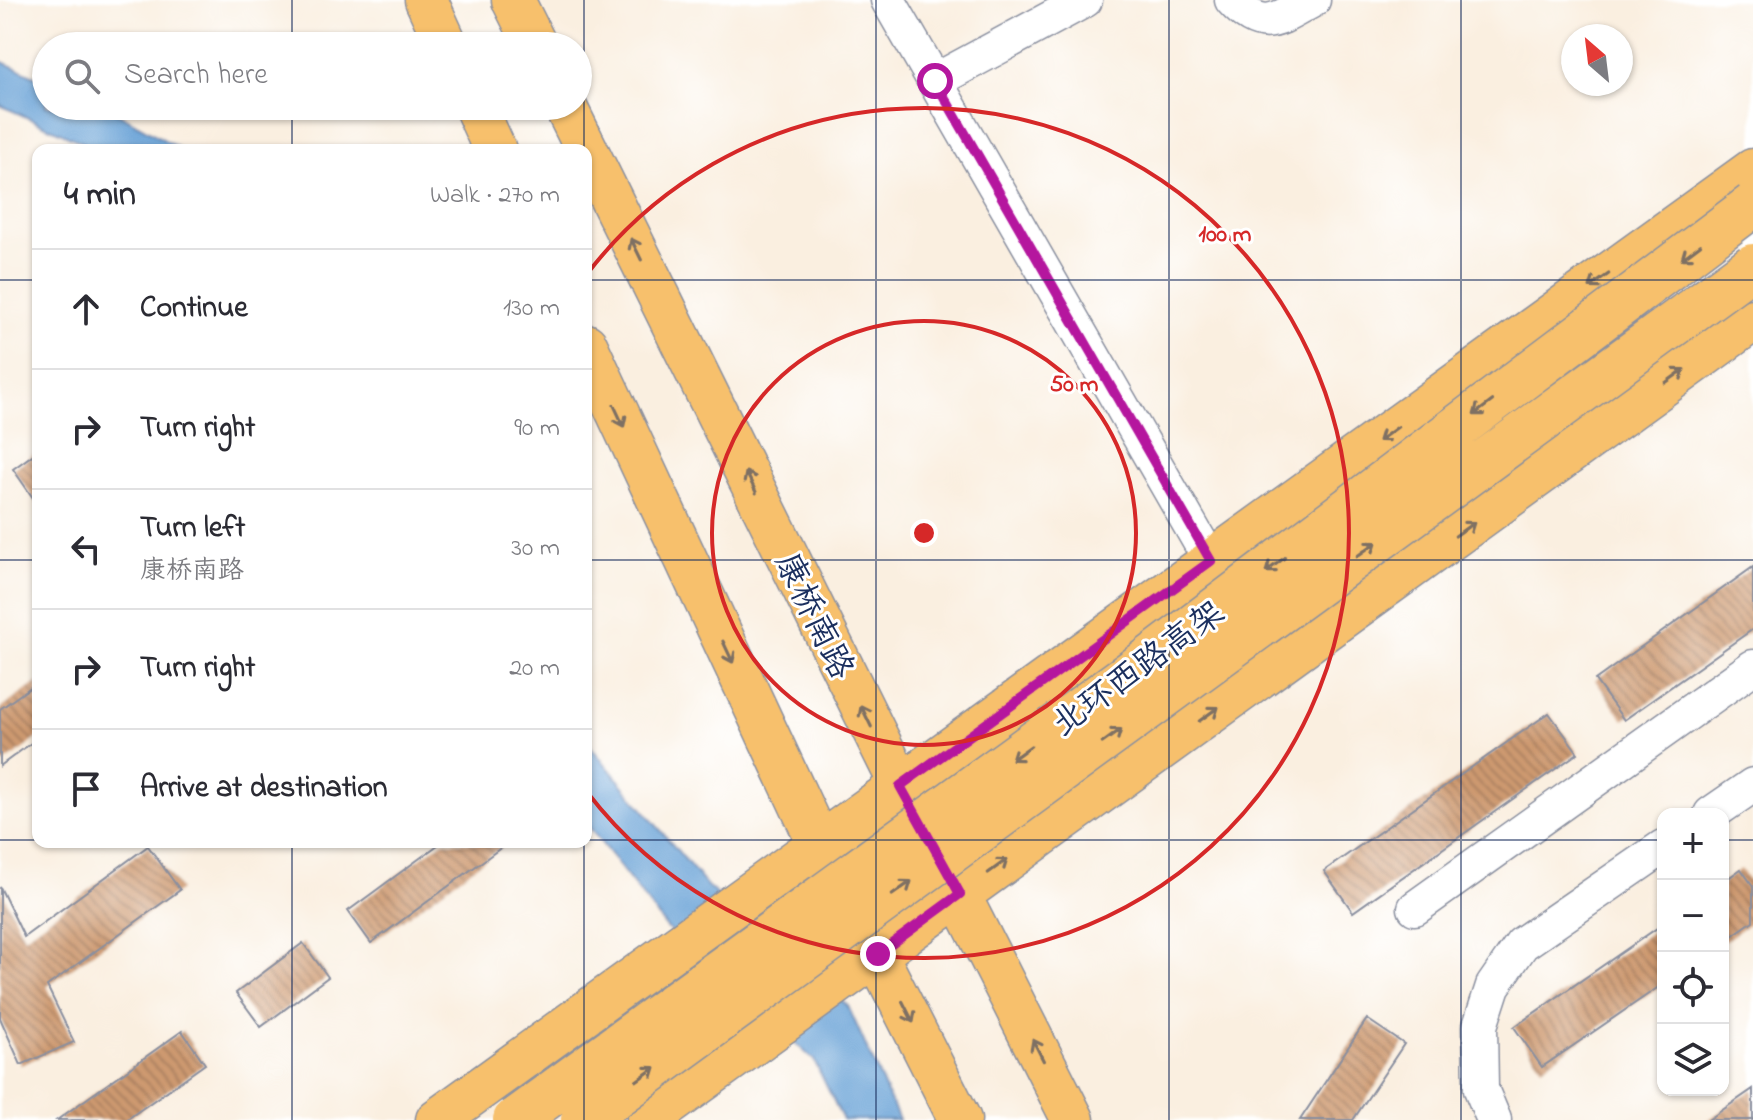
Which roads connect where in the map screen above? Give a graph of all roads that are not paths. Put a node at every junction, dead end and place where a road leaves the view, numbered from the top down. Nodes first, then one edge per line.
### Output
1 (426, 0) edge
2 (513, 0) edge
3 (888, 0) edge
4 (1085, 0) edge
5 (1232, 0) edge
6 (1313, 0) edge
7 (441, 32) edge
8 (529, 32) edge
9 (935, 81) junction
10 (481, 120) edge
11 (572, 120) edge
12 (492, 144) edge
13 (584, 144) edge
14 (592, 161) edge
15 (1753, 170) edge
16 (1753, 205) edge
17 (1753, 266) edge
18 (1753, 320) edge
19 (592, 358) edge
20 (1211, 561) junction
21 (1753, 667) edge
22 (1753, 785) edge
23 (900, 786) junction
24 (1720, 808) edge
25 (818, 845) junction
26 (1657, 851) edge
27 (960, 894) junction
28 (1415, 908) dead end
29 (861, 966) junction
30 (437, 1120) edge
31 (515, 1120) edge
32 (583, 1120) edge
33 (648, 1120) edge
34 (960, 1120) edge
35 (1073, 1120) edge
36 (1494, 1120) edge

1 - 7 main road
2 - 8 main road
3 - 9 street
4 - 9 street
5 - 6 street
9 - 20 street
10 - 12 main road
13 -> 11 main road, 康桥南路
23 -> 14 main road, 康桥南路
15 -> 20 main road
16 -> 31 highway, 北环西路高架, bridge
32 -> 17 highway, 北环西路高架, bridge
27 -> 18 main road
19 -> 25 main road
20 - 23 main road
21 - 28 street
22 - 24 street
23 - 25 main road
23 - 27 main road, 康桥南路
25 - 29 main road
25 - 30 main road
26 - 36 street
27 - 29 main road
35 -> 27 main road, 康桥南路
29 - 33 main road
29 -> 34 main road

